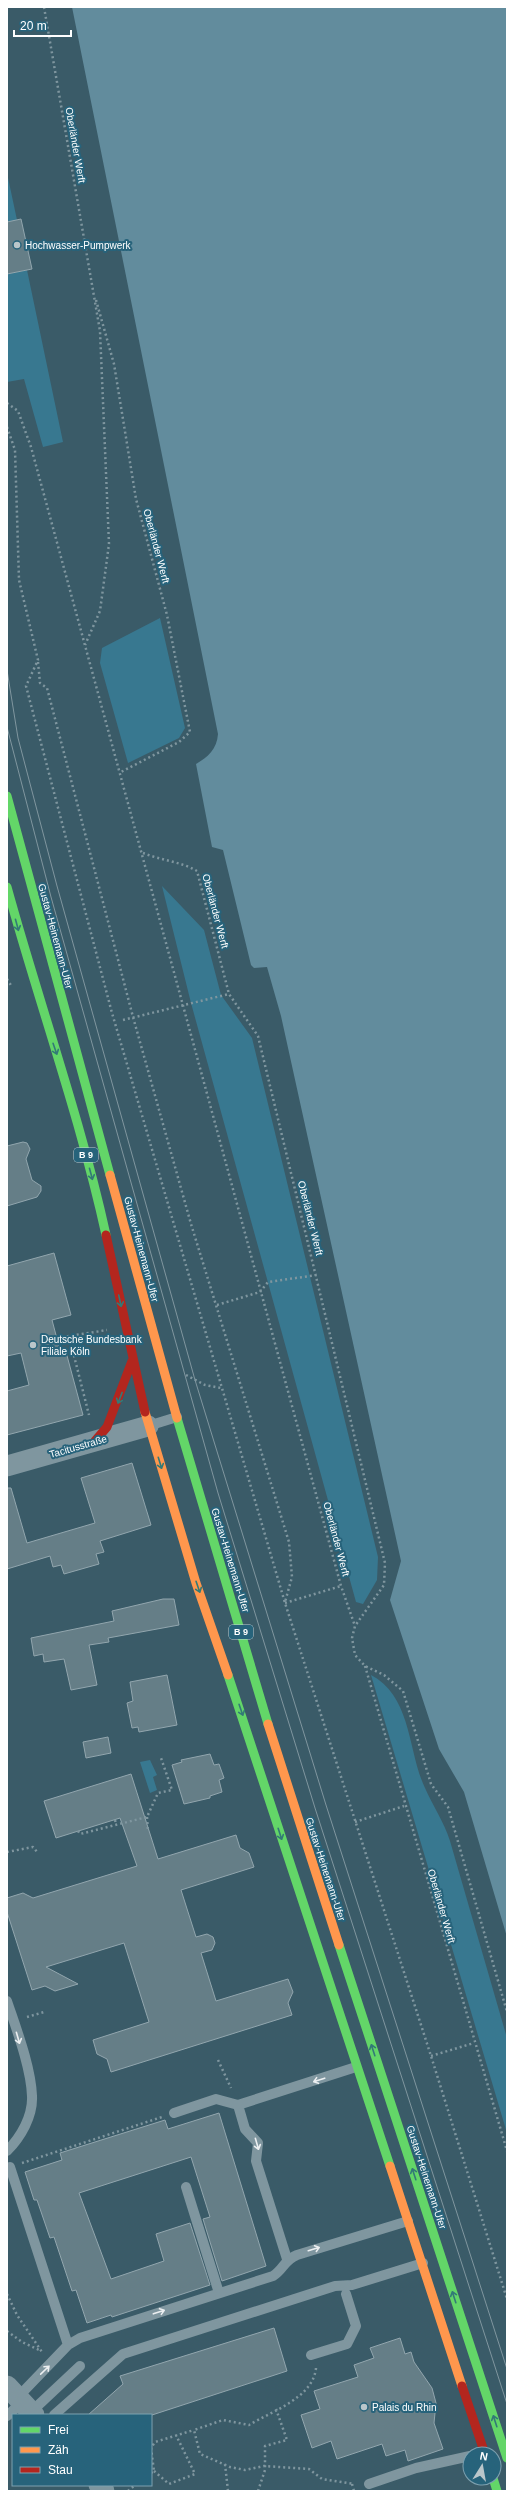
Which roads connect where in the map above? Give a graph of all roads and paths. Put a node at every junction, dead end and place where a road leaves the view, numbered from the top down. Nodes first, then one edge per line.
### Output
1 (44, 7) edge
2 (92, 286) junction
3 (7, 403) edge
4 (7, 427) edge
5 (85, 645) junction
6 (38, 660) junction
7 (121, 772) junction
8 (7, 796) edge
9 (143, 853) junction
10 (7, 887) edge
11 (7, 978) edge
12 (12, 988) dead end
13 (229, 994) junction
14 (182, 1005) junction
15 (133, 1017) junction
16 (123, 1020) dead end
17 (317, 1275) junction
18 (260, 1292) junction
19 (217, 1305) junction
20 (125, 1326) junction
21 (69, 1336) junction
22 (57, 1338) dead end
23 (132, 1361) junction
24 (177, 1417) junction
25 (148, 1426) junction
26 (95, 1441) junction
27 (7, 1466) edge
28 (341, 1586) junction
29 (285, 1603) junction
30 (355, 1626) junction
31 (365, 1666) junction
32 (161, 1758) dead end
33 (404, 1806) junction
34 (147, 1817) junction
35 (115, 1820) dead end
36 (355, 1822) junction
37 (116, 1824) junction
38 (78, 1831) dead end
39 (148, 1831) dead end
40 (7, 1852) edge
41 (38, 1852) dead end
42 (7, 2001) edge
43 (507, 2012) edge
44 (474, 2043) junction
45 (431, 2056) junction
46 (218, 2060) dead end
47 (356, 2067) junction
48 (238, 2105) junction
49 (174, 2113) joint
50 (7, 2151) edge
51 (507, 2151) edge
52 (22, 2163) dead end
53 (10, 2167) dead end
54 (186, 2187) dead end
55 (408, 2221) junction
56 (287, 2259) junction
57 (422, 2263) junction
58 (506, 2291) edge
59 (218, 2293) junction
60 (7, 2294) edge
61 (346, 2294) dead end
62 (507, 2299) edge
63 (7, 2331) edge
64 (68, 2345) junction
65 (40, 2351) junction
66 (314, 2354) joint
67 (53, 2363) junction
68 (80, 2366) dead end
69 (22, 2402) edge
70 (276, 2409) junction
71 (55, 2414) edge
72 (7, 2416) edge
73 (194, 2430) junction
74 (176, 2435) junction
75 (152, 2446) edge
76 (482, 2446) edge
77 (507, 2458) edge
78 (462, 2459) edge
79 (152, 2460) edge
80 (225, 2464) junction
81 (264, 2466) junction
82 (153, 2472) edge
83 (352, 2484) junction
84 (369, 2484) joint
85 (228, 2491) edge
86 (258, 2491) edge
87 (354, 2491) edge

1 - 2 path, Oberländer Werft
2 - 5 path, Oberländer Werft
2 - 7 path, Oberländer Werft
3 - 5 path, Oberländer Werft
4 - 6 path
5 - 7 path, Oberländer Werft
6 - 15 path
6 - 29 path
7 - 9 path, Oberländer Werft
8 - 24 main road, Gustav-Heinemann-Ufer / B 9
9 - 13 path, Oberländer Werft
9 - 14 path, Oberländer Werft
10 -> 20 main road, B 9
11 - 12 path
13 - 14 path
13 - 17 path, Oberländer Werft
14 - 15 path
14 - 18 path, Oberländer Werft
15 - 16 path
15 - 19 path
17 - 18 path
17 - 30 path, Oberländer Werft
18 - 19 path
18 - 28 path, Oberländer Werft
19 - 29 path
20 - 21 path
20 - 23 main road, B 9
21 - 22 path
21 - 26 path
23 - 25 main road, B 9
23 -> 26 main road
24 - 25 lane
77 -> 24 main road, Gustav-Heinemann-Ufer / B 9
25 - 26 street, Tacitusstraße
25 -> 47 main road, B 9
26 - 27 street, Tacitusstraße
28 - 29 path
28 - 30 path, Oberländer Werft
29 - 36 path
30 - 31 path, Oberländer Werft
31 - 33 path, Oberländer Werft
31 - 43 path
32 - 34 path
33 - 36 path
33 - 44 path, Oberländer Werft
34 - 37 path
34 - 39 path
35 - 37 path
36 - 45 path
37 - 38 path
40 - 41 path
42 -> 50 lane
44 - 45 path
44 - 51 path, Oberländer Werft
45 - 58 path
46 - 48 path
47 -> 48 lane
47 - 55 main road, B 9
48 - 49 lane
48 -> 56 lane
49 - 52 path
53 - 64 lane
54 - 59 lane
56 -> 55 lane
55 - 57 main road, B 9
56 - 59 lane
57 - 71 lane
57 - 76 main road, B 9
58 - 62 path
64 -> 59 lane
60 - 65 path
61 - 66 lane
63 - 65 path
64 - 67 lane
65 - 67 path
66 - 70 path
69 -> 67 lane
68 - 69 lane
69 - 72 lane
70 - 73 path
70 - 81 path
73 - 74 path
73 - 80 path
74 - 75 path
74 - 82 path
78 - 84 lane
79 - 82 path
80 - 81 path
80 - 85 path
81 - 83 path
81 - 86 path
83 - 84 path
83 - 87 path

